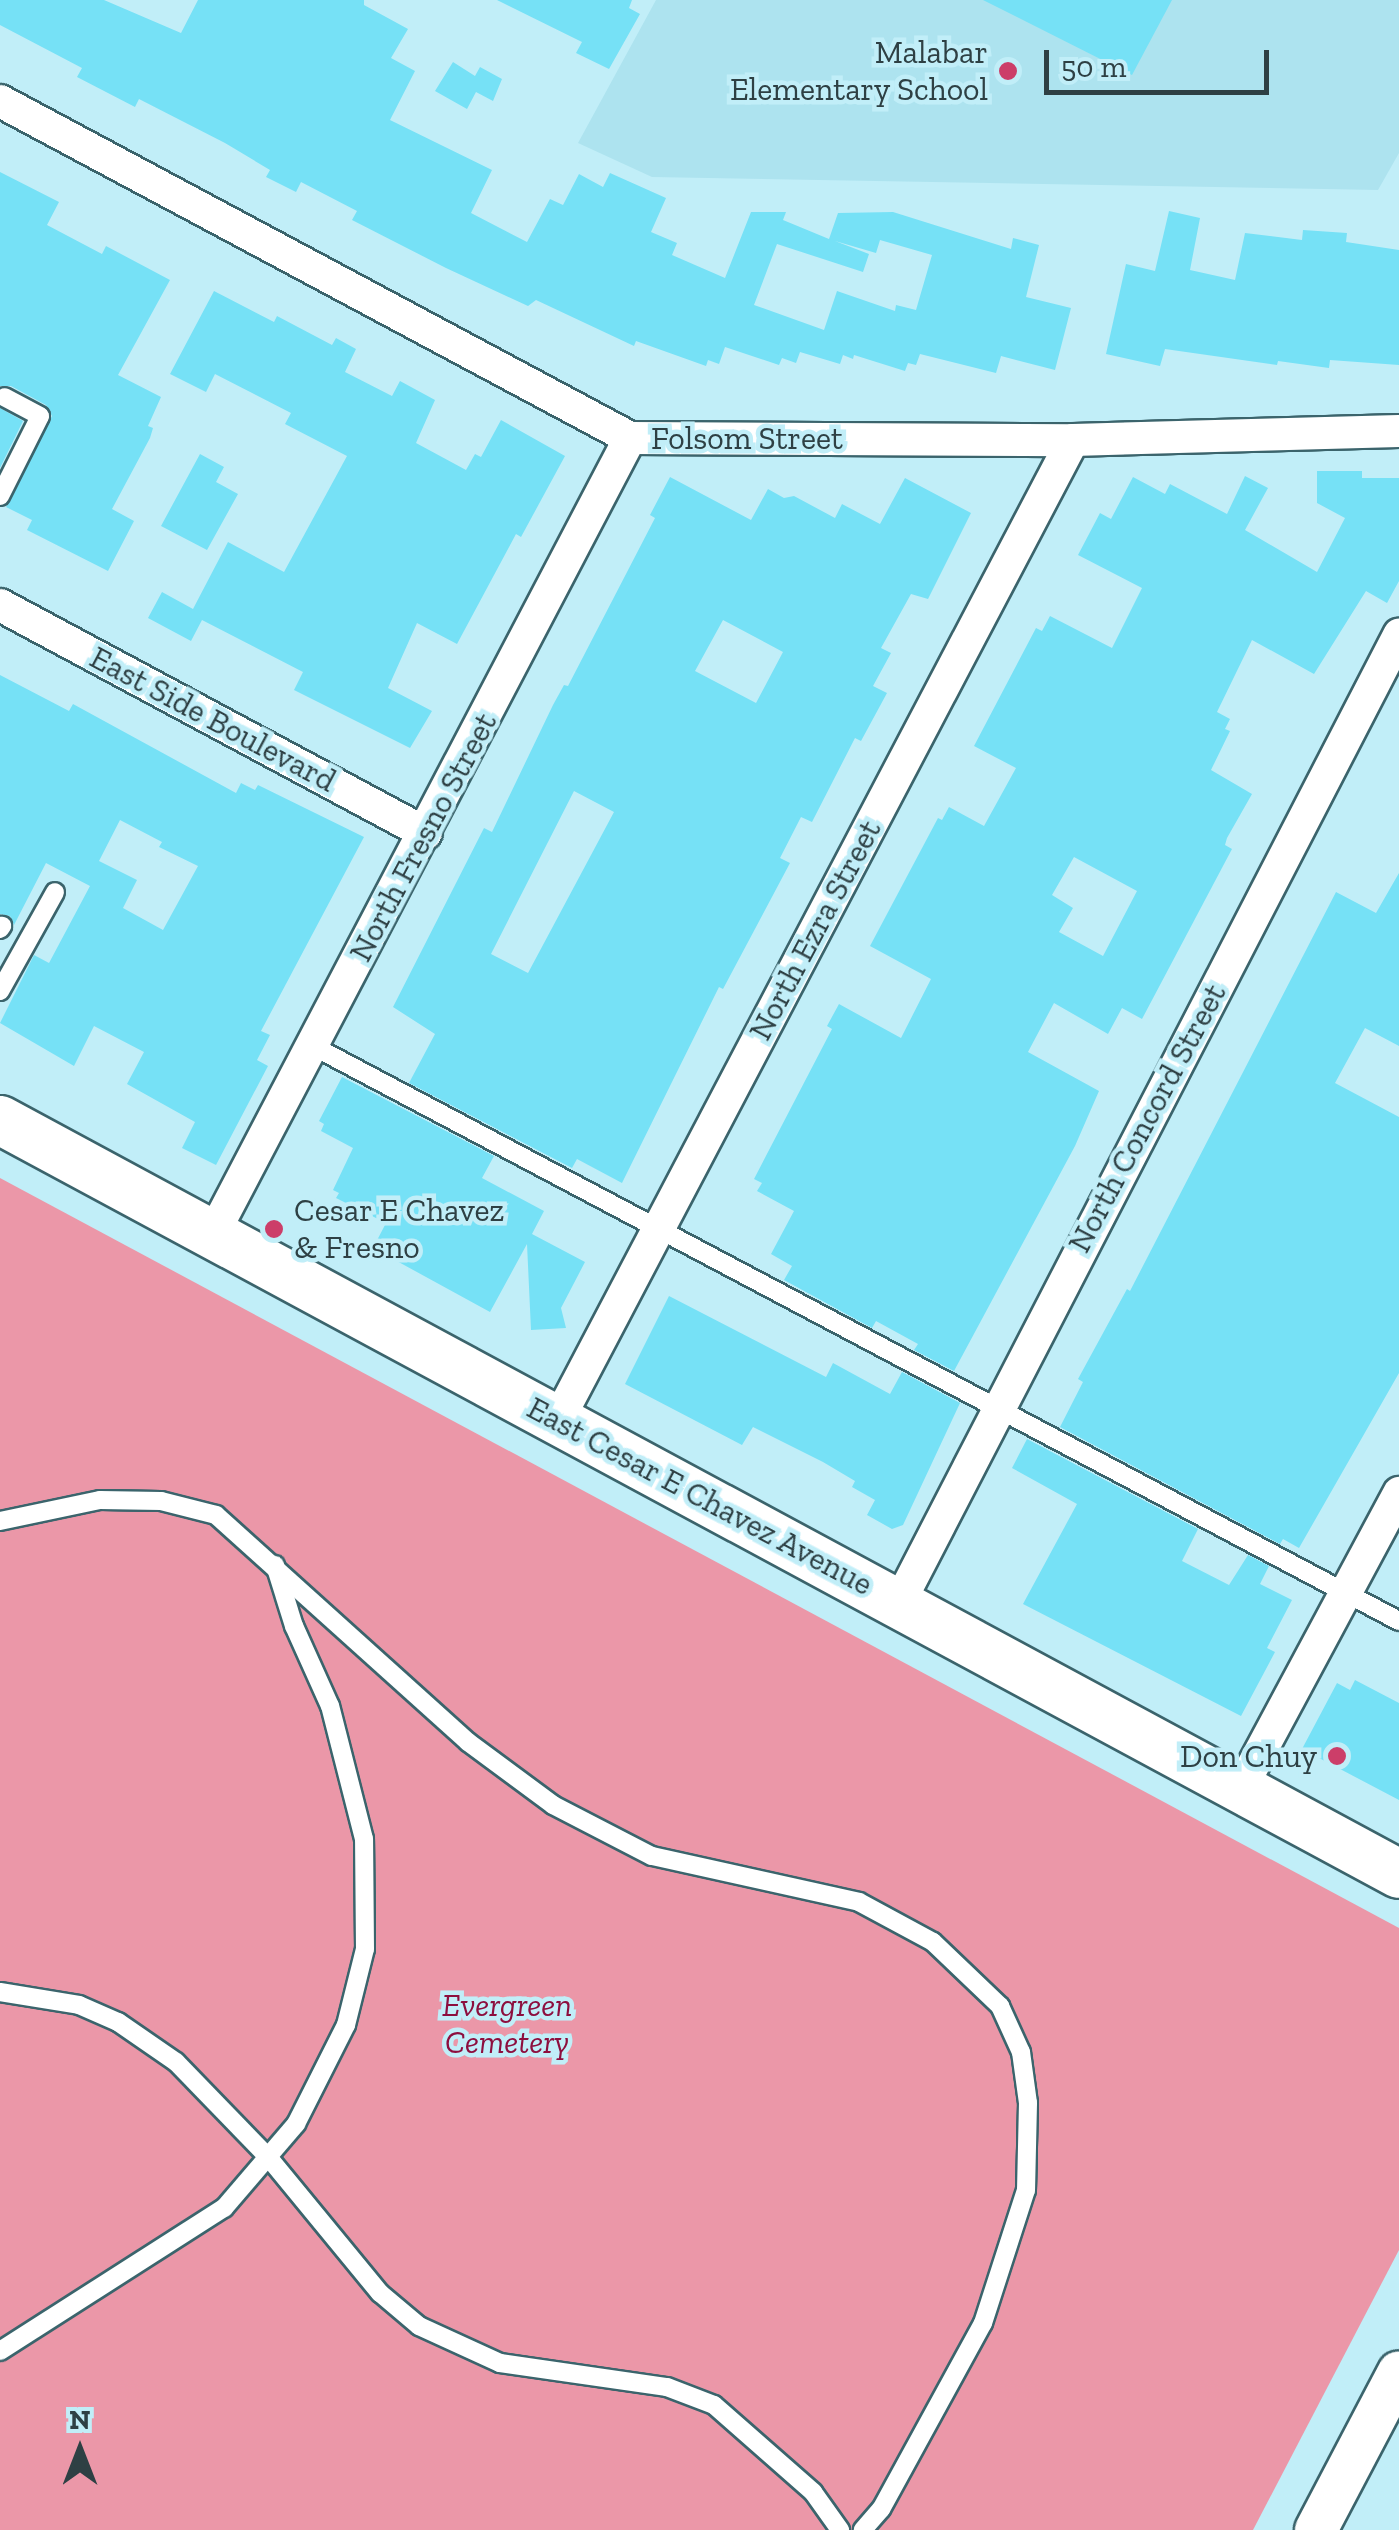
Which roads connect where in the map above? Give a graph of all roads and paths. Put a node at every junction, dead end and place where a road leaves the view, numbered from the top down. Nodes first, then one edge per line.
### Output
1 (0, 101) edge
2 (5, 398) dead end
3 (1399, 431) edge
4 (630, 438) junction
5 (1073, 440) junction
6 (0, 496) edge
7 (0, 604) edge
8 (1399, 635) edge
9 (426, 833) junction
10 (55, 892) dead end
11 (0, 991) edge
12 (314, 1046) junction
13 (0, 1120) edge
14 (659, 1227) junction
15 (213, 1234) junction
16 (996, 1408) junction
17 (558, 1420) junction
18 (1399, 1493) edge
19 (0, 1521) edge
20 (275, 1565) junction
21 (1347, 1592) junction
22 (898, 1604) junction
23 (1399, 1620) edge
24 (1241, 1788) junction
25 (1399, 1874) edge
26 (0, 1992) edge
27 (269, 2158) junction
28 (0, 2351) edge
29 (1394, 2396) edge
30 (840, 2530) edge
31 (863, 2530) edge
32 (1316, 2530) edge

1 - 4 street, Folsom Street
2 - 6 lane
3 - 5 street, Folsom Street
4 - 5 street, Folsom Street
4 - 9 street, North Fresno Street
5 - 14 street, North Ezra Street
7 - 9 street, East Side Boulevard
8 - 16 street, North Concord Street
9 - 12 street, North Fresno Street
10 - 11 lane
12 - 14 lane
12 - 15 street, North Fresno Street
13 - 15 main road, East Cesar E Chavez Avenue
14 - 16 lane
14 - 17 street, North Ezra Street
15 - 17 main road, East Cesar E Chavez Avenue
16 - 21 lane
16 - 22 street, North Concord Street
17 - 22 main road, East Cesar E Chavez Avenue
18 - 21 street
19 - 20 lane
20 - 27 lane
20 - 31 lane
21 - 23 lane
21 - 24 street
22 - 24 main road, East Cesar E Chavez Avenue
24 - 25 main road, East Cesar E Chavez Avenue
26 - 27 lane
27 - 28 lane
27 - 30 lane
29 - 32 street

